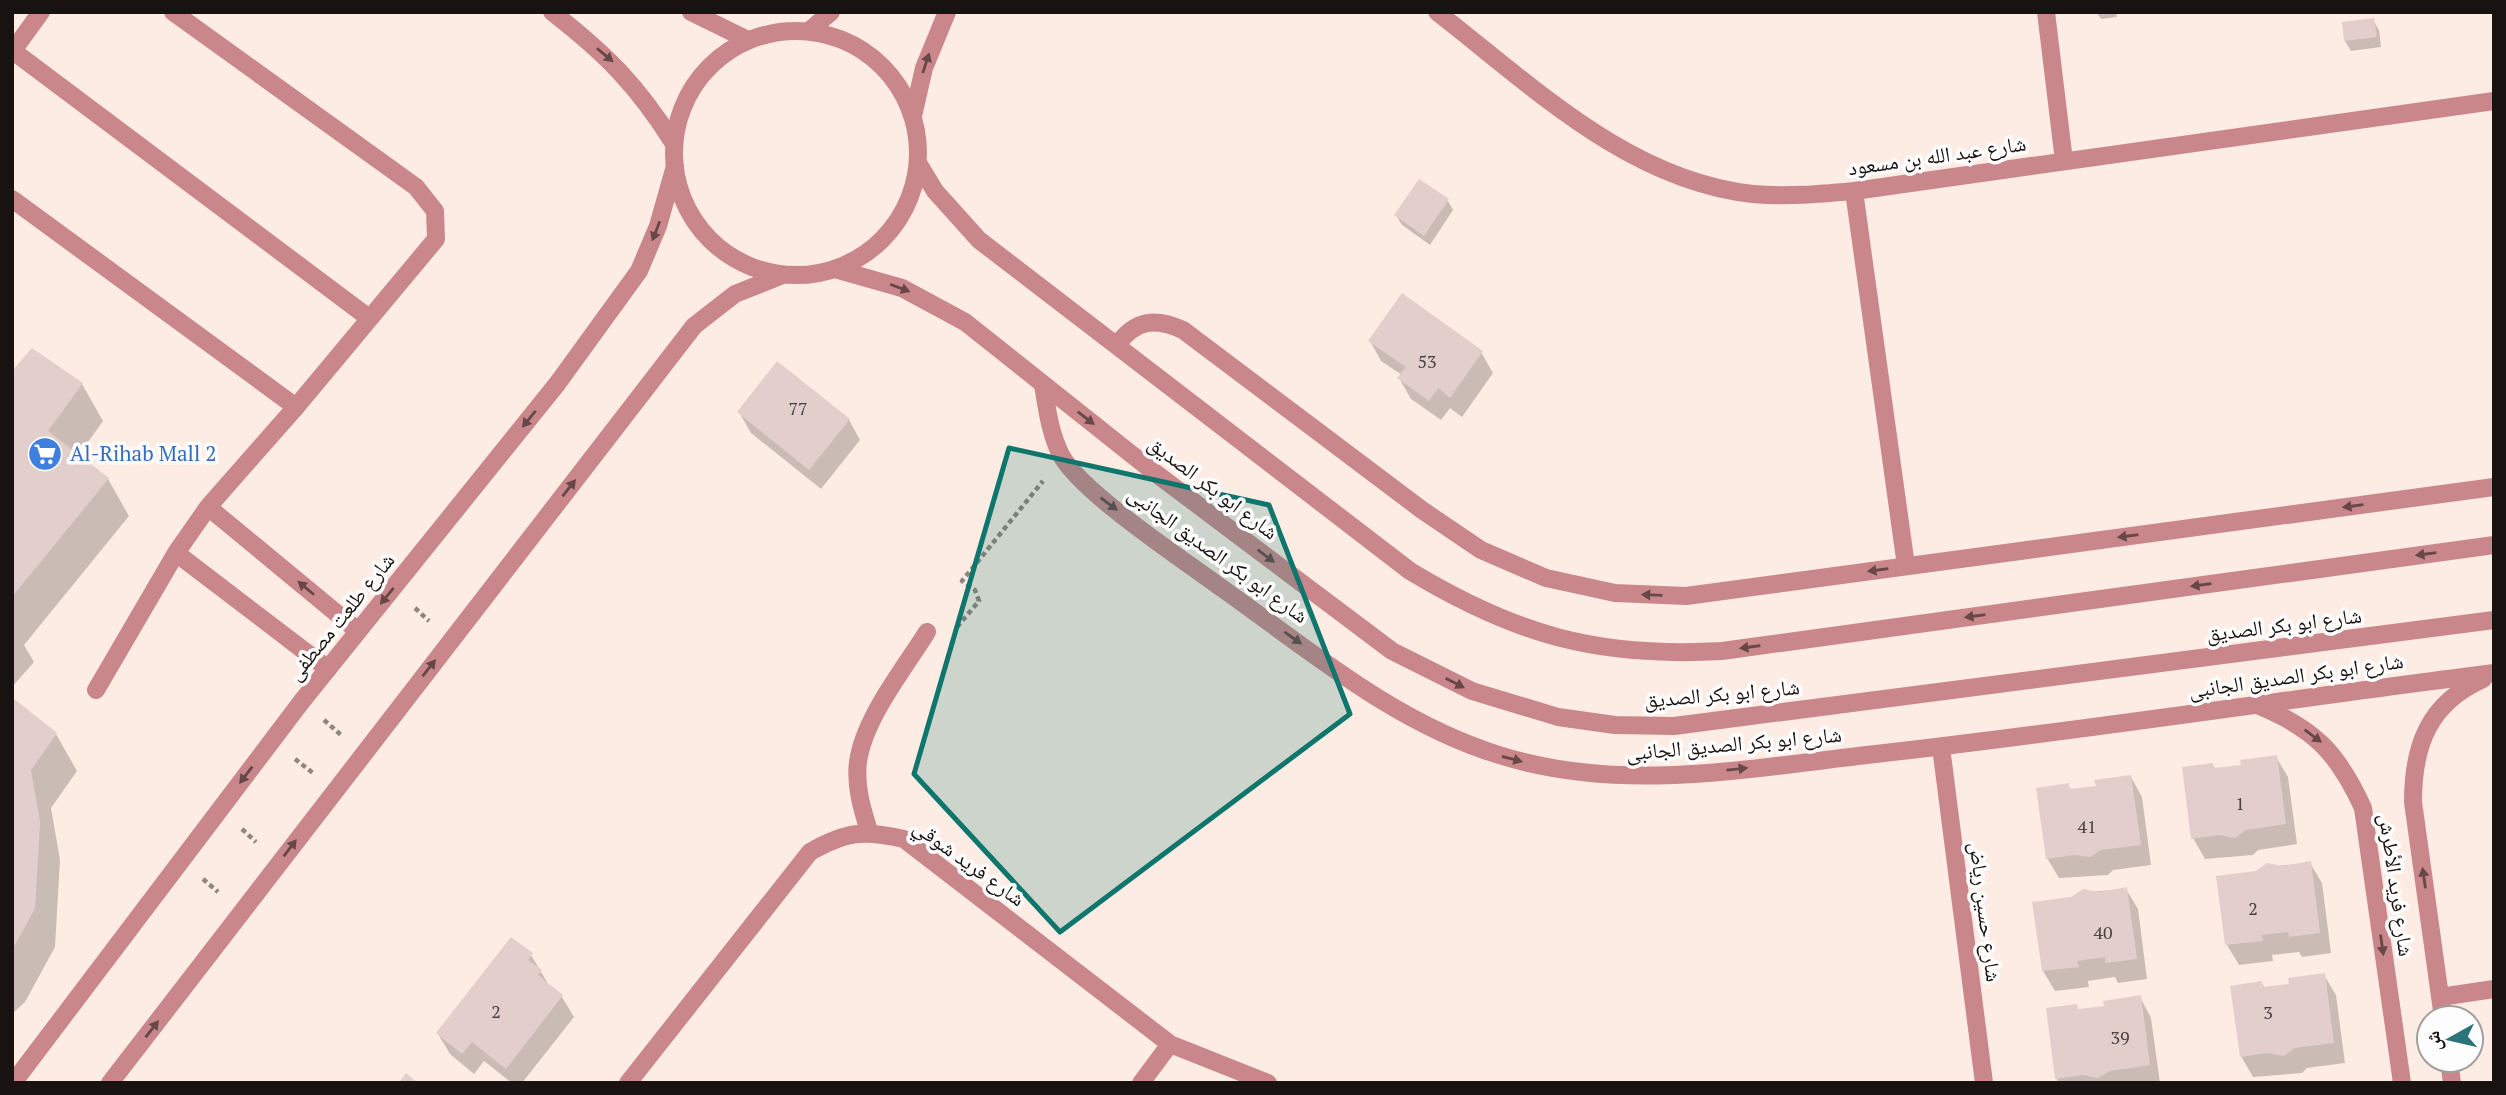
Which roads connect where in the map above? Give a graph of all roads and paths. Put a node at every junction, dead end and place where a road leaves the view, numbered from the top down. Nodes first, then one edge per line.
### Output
1 (41, 12) edge
2 (173, 12) edge
3 (552, 12) edge
4 (691, 12) edge
5 (831, 12) edge
6 (947, 12) edge
7 (2046, 12) edge
8 (1446, 15) edge
9 (809, 31) junction
10 (748, 40) junction
11 (13, 52) edge
12 (2494, 101) edge
13 (913, 116) junction
14 (674, 144) junction
15 (2064, 161) junction
16 (918, 163) junction
17 (675, 166) junction
18 (1854, 191) junction
19 (12, 199) edge
20 (835, 269) junction
21 (783, 275) junction
22 (369, 318) junction
23 (1117, 345) junction
24 (1043, 385) junction
25 (296, 407) junction
26 (1062, 458) junction
27 (2494, 487) edge
28 (208, 507) junction
29 (2494, 545) edge
30 (176, 553) junction
31 (1906, 566) junction
32 (393, 589) junction
33 (2494, 620) edge
34 (358, 631) junction
35 (927, 632) joint
36 (451, 640) junction
37 (328, 669) junction
38 (2494, 673) edge
39 (96, 690) dead end
40 (302, 701) junction
41 (2253, 704) junction
42 (272, 741) junction
43 (1941, 747) junction
44 (363, 754) junction
45 (335, 790) junction
46 (220, 810) junction
47 (869, 831) junction
48 (182, 860) junction
49 (279, 862) junction
50 (241, 913) junction
51 (2494, 989) edge
52 (2440, 997) junction
53 (2441, 1004) edge
54 (1170, 1044) junction
55 (13, 1083) edge
56 (110, 1083) edge
57 (628, 1083) edge
58 (1141, 1083) edge
59 (1268, 1083) edge
60 (1984, 1083) edge
61 (2402, 1083) edge

1 - 11 street
2 - 22 street
3 -> 14 street
4 - 10 street
5 - 9 street
13 -> 6 street
7 - 15 street
8 - 18 street, شارع عبد الله بن مسعود
9 - 10 street
9 - 13 street
10 - 14 street
11 - 22 street
12 - 15 street, شارع عبد الله بن مسعود
13 - 16 street
14 - 17 street
15 - 18 street, شارع عبد الله بن مسعود
16 - 20 street
16 - 23 street, شارع ابو بكر الصديق
17 - 21 street
17 -> 32 street, شارع طلعت مصطفى
18 - 31 street
19 - 25 street
20 - 21 street
20 -> 24 street, شارع ابو بكر الصديق
36 -> 21 street
22 - 25 street
29 -> 23 street, شارع ابو بكر الصديق
31 -> 23 street
24 - 26 street, شارع ابو بكر الصديق الجانبى
24 -> 33 street, شارع ابو بكر الصديق
25 - 28 street
26 - 35 path
26 -> 43 street, شارع ابو بكر الصديق الجانبى
27 -> 31 street
28 - 30 street
34 -> 28 street
30 - 37 street
30 - 39 street
32 -> 34 street, شارع طلعت مصطفى
32 - 36 path
34 - 37 street, شارع طلعت مصطفى
35 - 47 street
44 -> 36 street
37 - 40 street, شارع طلعت مصطفى
38 - 41 street, شارع ابو بكر الصديق الجانبى
52 -> 38 street, شارع فريد الأطرش
40 - 42 street, شارع طلعت مصطفى
40 - 44 path
41 - 43 street, شارع ابو بكر الصديق الجانبى
41 -> 61 street, شارع فريد الأطرش
42 - 45 path
42 -> 46 street, شارع طلعت مصطفى
43 - 60 street, شارع حسين رياض
44 - 45 street
49 -> 45 street
46 - 48 street, شارع طلعت مصطفى
46 - 49 path
47 - 54 street, شارع فريد شوقي
47 - 57 street, شارع فريد شوقي
48 - 50 path
48 - 55 street, شارع طلعت مصطفى
49 - 50 street
56 -> 50 street
51 - 52 street
52 - 53 street, شارع فريد الأطرش
54 - 58 street
54 - 59 street, شارع فريد شوقي

